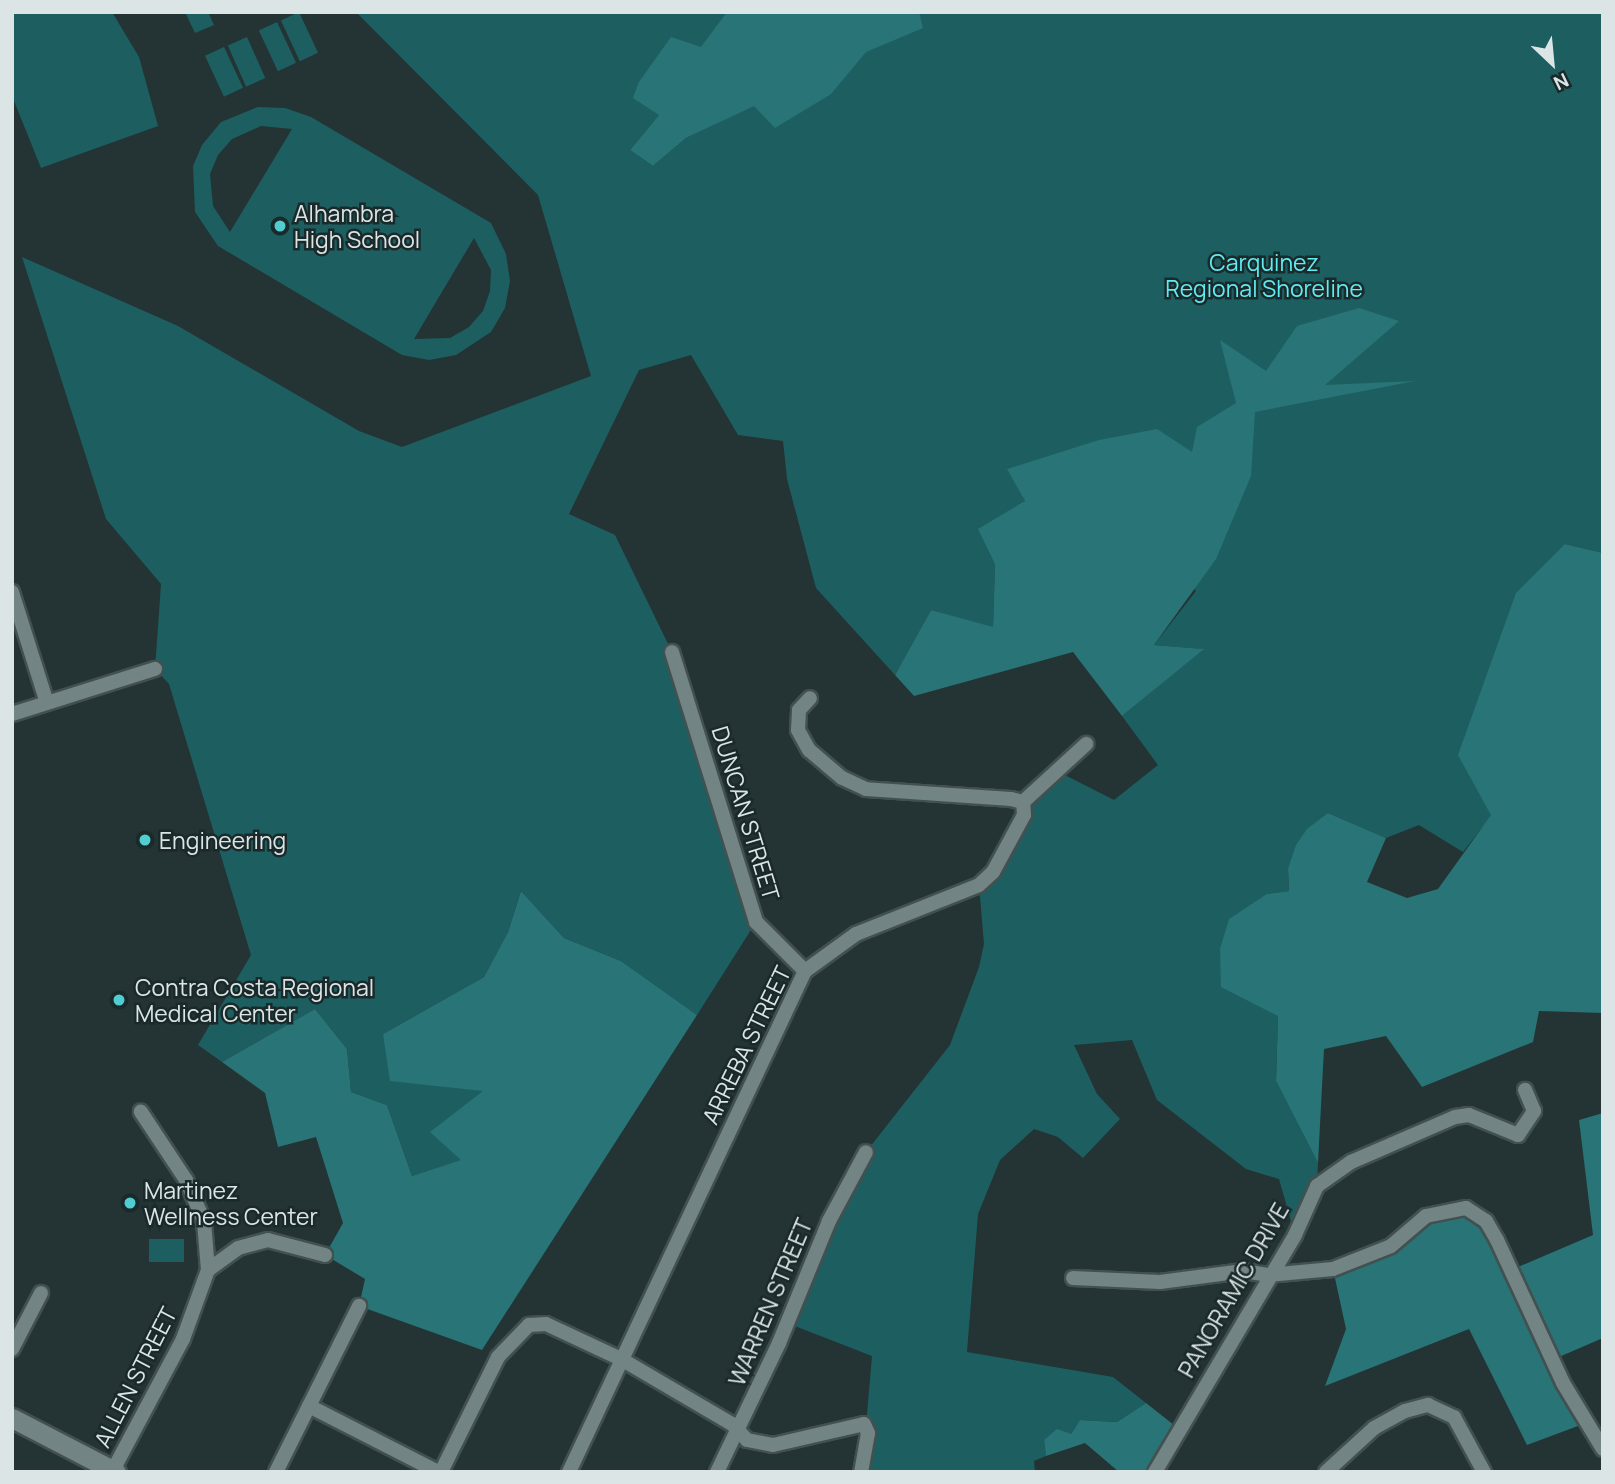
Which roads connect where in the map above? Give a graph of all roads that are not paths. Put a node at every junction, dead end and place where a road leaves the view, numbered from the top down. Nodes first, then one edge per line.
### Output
1 (12, 592) edge
2 (672, 652) dead end
3 (155, 669) dead end
4 (810, 698) dead end
5 (47, 703) junction
6 (12, 714) edge
7 (1086, 744) dead end
8 (1023, 802) junction
9 (805, 971) junction
10 (1525, 1090) dead end
11 (141, 1112) dead end
12 (866, 1152) dead end
13 (1283, 1254) junction
14 (325, 1255) dead end
15 (208, 1270) junction
16 (1294, 1272) junction
17 (1268, 1275) junction
18 (1073, 1278) dead end
19 (41, 1293) dead end
20 (359, 1306) dead end
21 (12, 1349) edge
22 (621, 1359) junction
23 (309, 1406) junction
24 (12, 1418) edge
25 (738, 1432) junction
26 (1603, 1449) edge
27 (114, 1471) edge
28 (276, 1472) edge
29 (439, 1472) edge
30 (569, 1472) edge
31 (717, 1472) edge
32 (861, 1472) edge
33 (1155, 1472) edge
34 (1326, 1472) edge
35 (1484, 1472) edge

1 - 5 street
2 - 9 street, DUNCAN STREET
3 - 5 street
4 - 8 street
5 - 6 street
7 - 8 street
8 - 9 street, ARREBA STREET
9 - 22 street, ARREBA STREET
10 - 13 street, PANORAMIC DRIVE
11 - 15 street, ALLEN STREET
12 - 25 street, WARREN STREET
13 - 16 street
13 - 17 street, PANORAMIC DRIVE
14 - 15 street
15 - 27 street, ALLEN STREET
16 - 17 street
16 - 26 street
17 - 18 street
17 - 33 street, PANORAMIC DRIVE
19 - 21 street
20 - 23 street
22 - 25 street
22 - 29 street
22 - 30 street, ARREBA STREET
23 - 28 street
23 - 29 street
24 - 27 main road
25 - 31 street, WARREN STREET
25 - 32 street
34 - 35 street

